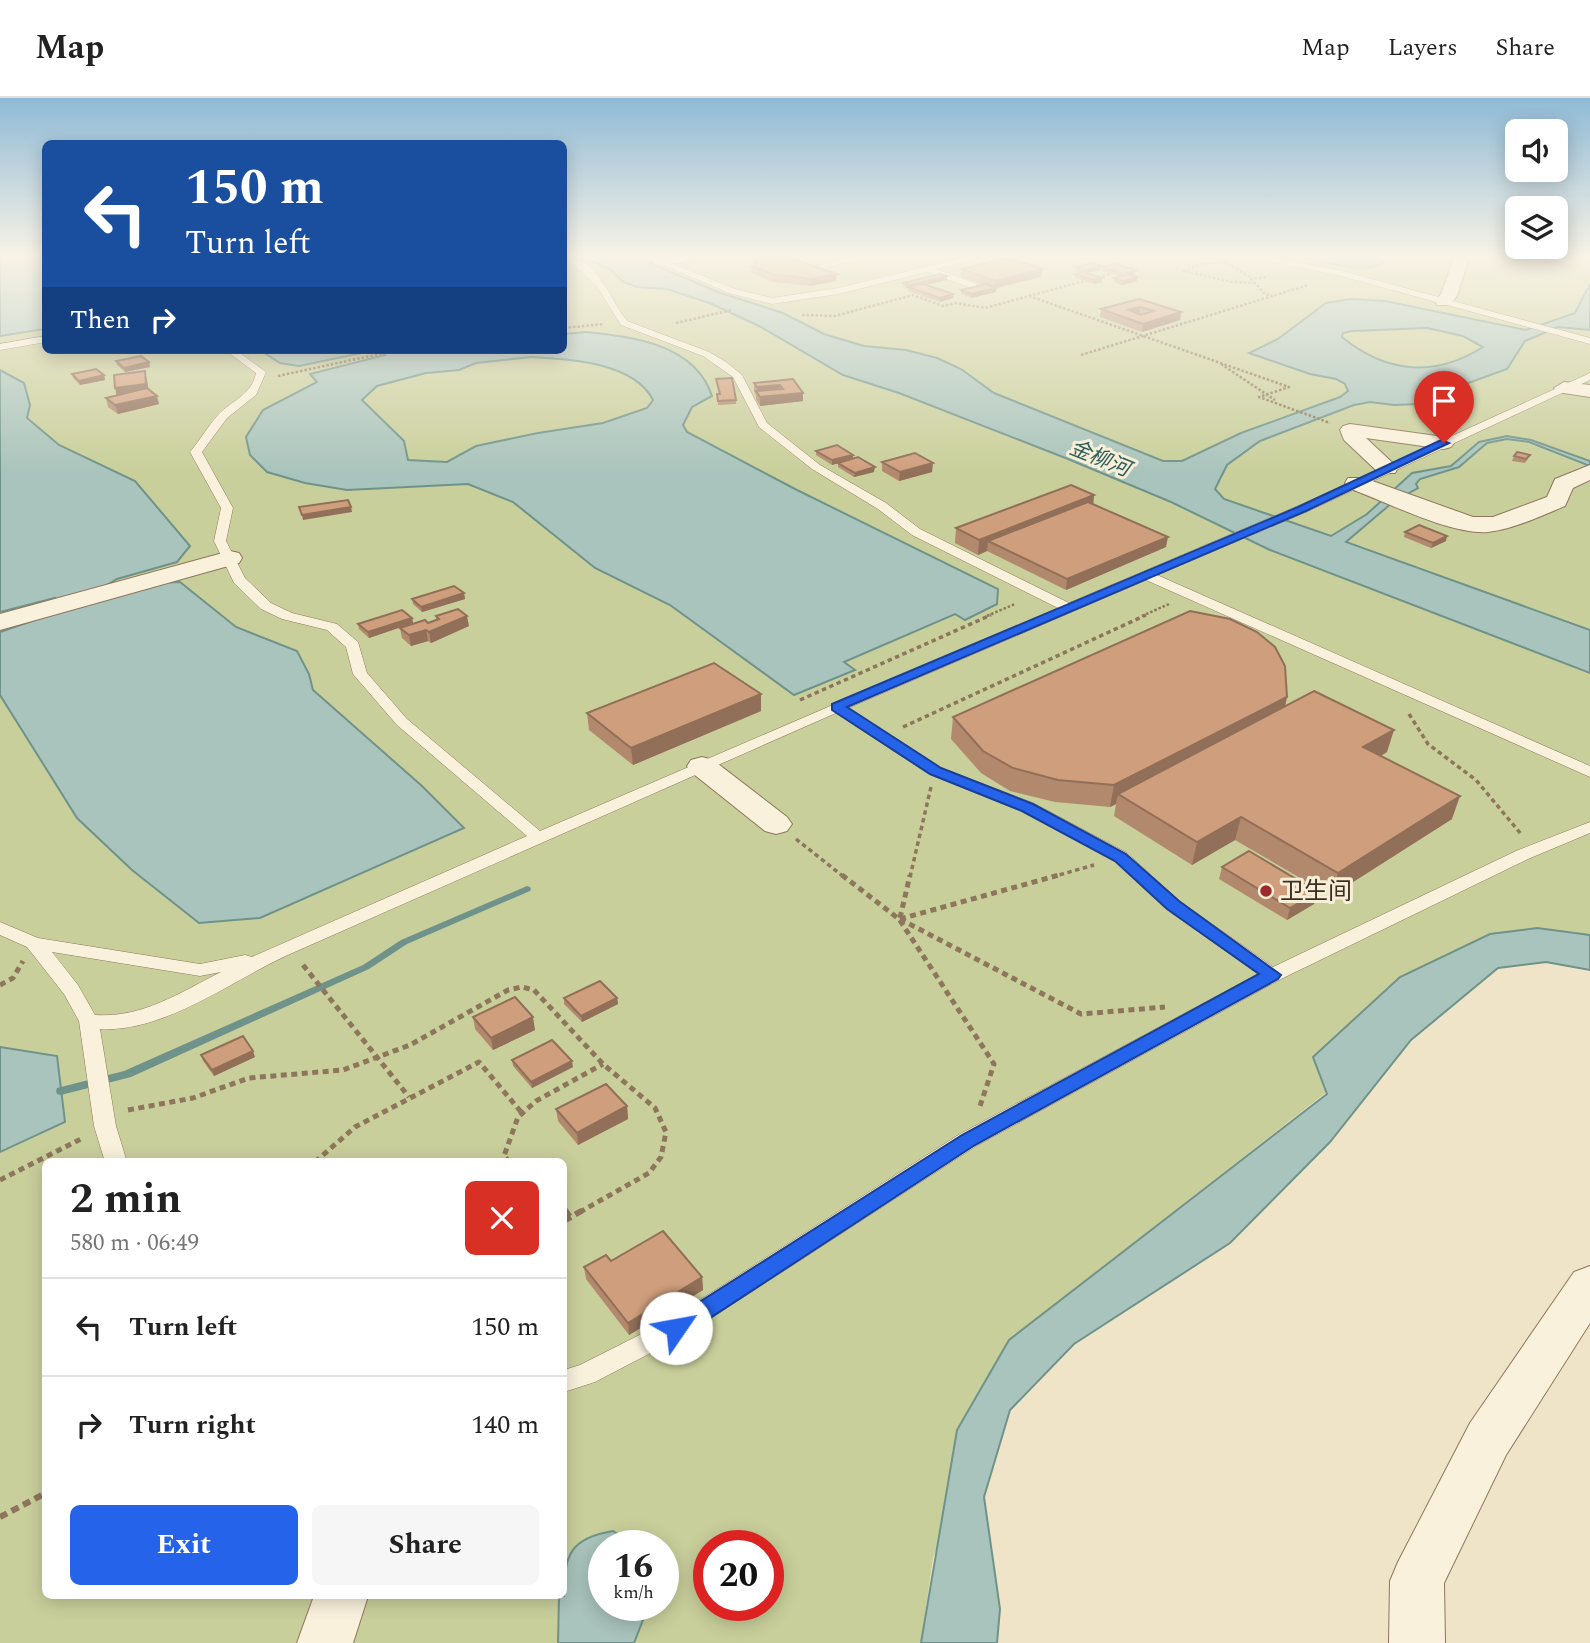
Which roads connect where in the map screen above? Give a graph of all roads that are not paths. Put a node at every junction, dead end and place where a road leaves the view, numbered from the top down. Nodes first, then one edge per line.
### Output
1 (640, 329) edge
2 (1548, 329) edge
3 (42, 340) edge
4 (1590, 341) edge
5 (0, 348) edge
6 (236, 354) edge
7 (1590, 376) edge
8 (1564, 388) junction
9 (1590, 391) edge
10 (1444, 443) junction
11 (1387, 468) junction
12 (1590, 472) edge
13 (1356, 483) junction
14 (230, 558) junction
15 (1145, 575) junction
16 (1068, 608) junction
17 (0, 622) edge
18 (837, 707) junction
19 (702, 766) junction
20 (1590, 772) edge
21 (776, 824) road end
22 (1590, 827) edge
23 (539, 838) junction
24 (0, 928) edge
25 (34, 943) junction
26 (269, 956) junction
27 (1272, 975) junction
28 (89, 1021) junction
29 (115, 1158) edge
30 (1590, 1285) edge
31 (567, 1380) edge
32 (340, 1599) edge
33 (325, 1643) edge
34 (1417, 1643) edge

1 - 16 lane
2 - 4 lane
3 - 5 lane
6 - 14 lane
7 - 8 lane
8 - 9 street
8 - 10 lane
10 - 11 lane
10 - 11 street
11 - 13 lane
12 - 13 street
13 - 15 lane
14 - 17 street
14 - 23 lane
15 - 16 lane
15 - 20 lane
16 - 18 lane
18 - 19 lane
18 - 27 lane
19 - 21 street
19 - 23 lane
22 - 27 lane
23 - 26 lane
24 - 25 lane
25 - 26 lane
25 - 28 lane
26 - 28 lane
27 - 31 lane
28 - 29 lane
30 - 34 street
32 - 33 street

